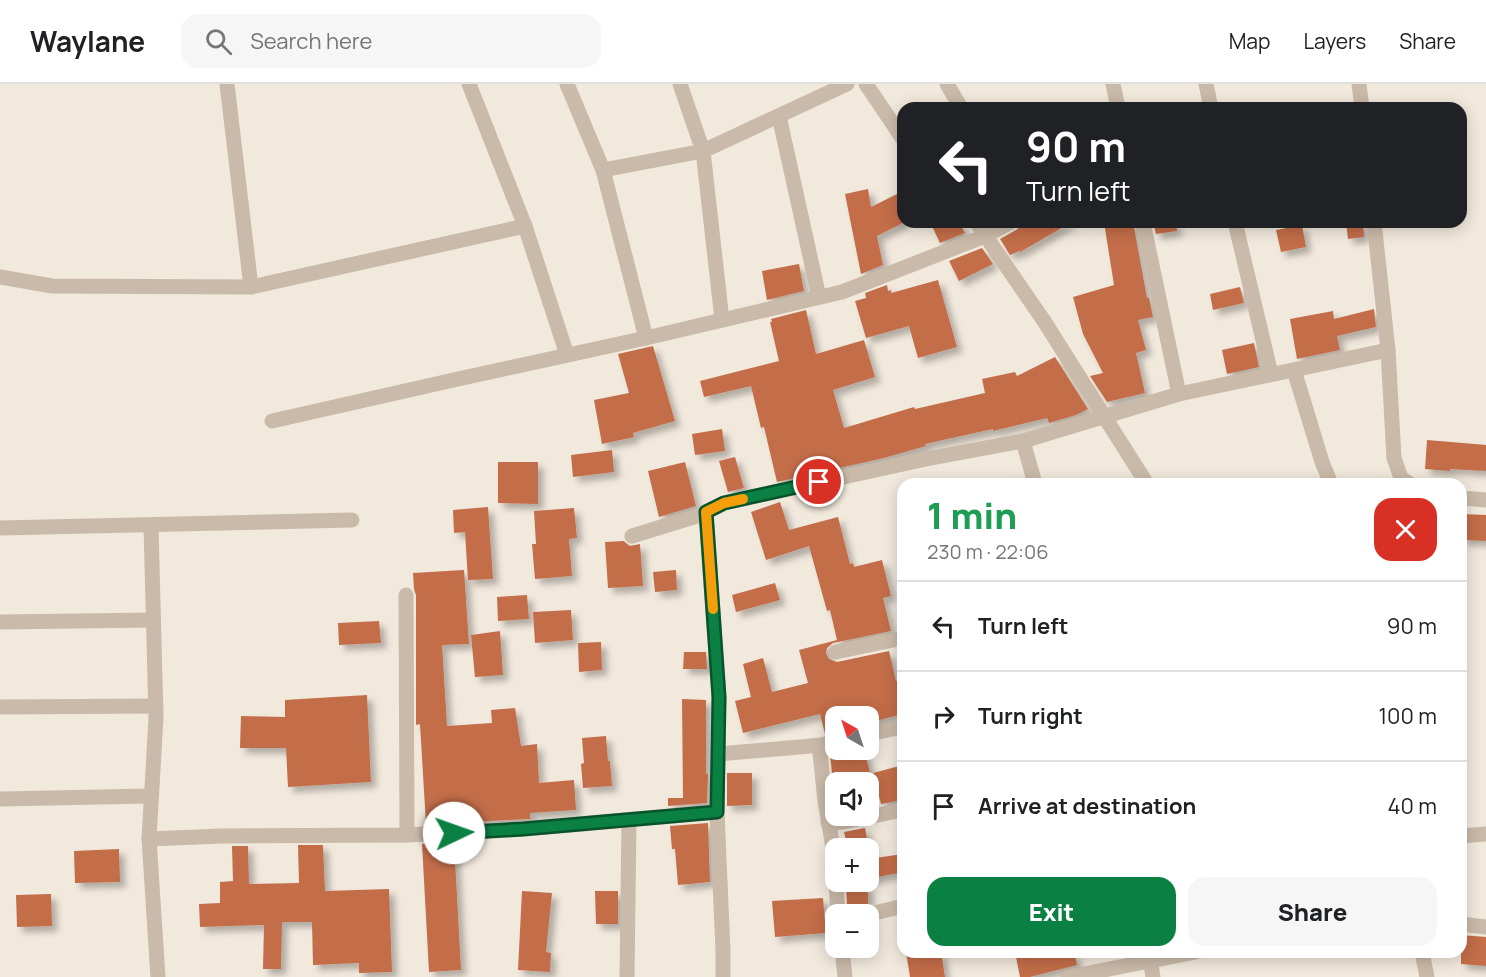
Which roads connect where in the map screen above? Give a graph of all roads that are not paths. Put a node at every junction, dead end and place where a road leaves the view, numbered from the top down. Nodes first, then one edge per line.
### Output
1 (227, 84) edge
2 (469, 84) edge
3 (567, 84) edge
4 (680, 84) edge
5 (848, 84) edge
6 (866, 84) edge
7 (946, 84) edge
8 (1113, 84) edge
9 (1206, 84) edge
10 (1359, 84) edge
11 (957, 102) edge
12 (1117, 102) edge
13 (1209, 102) edge
14 (1361, 102) edge
15 (779, 116) junction
16 (897, 130) edge
17 (703, 151) junction
18 (603, 170) junction
19 (525, 226) junction
20 (979, 228) edge
21 (999, 228) edge
22 (1144, 228) edge
23 (1236, 228) edge
24 (1375, 228) edge
25 (984, 236) junction
26 (0, 277) edge
27 (250, 287) junction
28 (819, 297) junction
29 (722, 320) junction
30 (646, 338) junction
31 (1388, 350) junction
32 (567, 355) junction
33 (1294, 370) junction
34 (1271, 374) junction
35 (1179, 394) junction
36 (1105, 417) junction
37 (272, 422) dead end
38 (1023, 441) junction
39 (1033, 478) edge
40 (1143, 478) edge
41 (1329, 478) edge
42 (1401, 478) edge
43 (1467, 498) edge
44 (1486, 500) edge
45 (706, 512) junction
46 (352, 520) dead end
47 (151, 526) junction
48 (0, 528) edge
49 (632, 536) dead end
50 (406, 595) dead end
51 (153, 620) junction
52 (0, 622) edge
53 (897, 639) edge
54 (836, 652) dead end
55 (156, 706) junction
56 (0, 707) edge
57 (897, 728) edge
58 (879, 732) edge
59 (825, 743) edge
60 (825, 747) edge
61 (718, 754) junction
62 (150, 795) junction
63 (825, 797) edge
64 (0, 799) edge
65 (897, 811) edge
66 (717, 812) junction
67 (879, 815) edge
68 (629, 820) junction
69 (1486, 834) edge
70 (407, 835) junction
71 (1467, 836) edge
72 (148, 839) junction
73 (897, 907) edge
74 (879, 912) edge
75 (1467, 925) edge
76 (1486, 927) edge
77 (843, 958) edge
78 (1141, 958) edge
79 (1149, 958) edge
80 (1423, 958) edge
81 (158, 977) edge
82 (627, 977) edge
83 (723, 977) edge
84 (845, 977) edge
85 (1068, 977) edge
86 (1153, 977) edge
87 (1427, 977) edge

1 - 27 street
2 - 19 street
3 - 18 street
4 - 17 street
5 - 15 street
6 - 16 street
7 - 11 street
8 - 12 street
9 - 13 street
10 - 14 street
15 - 17 street
15 - 28 street
17 - 18 street
17 - 29 street
18 - 30 street
19 - 27 street
19 - 32 street
20 - 25 street
21 - 25 street
22 - 35 street
23 - 34 street
24 - 31 street
25 - 28 street
25 - 36 street
26 - 27 street
28 - 29 street
29 - 30 street
30 - 32 street
31 - 33 street
31 - 42 street
32 - 37 street
33 - 34 street
33 - 41 street
34 - 35 street
35 - 36 street
36 - 38 street
36 - 40 street
38 - 39 street
38 - 45 street
43 - 44 street
45 - 49 street
45 - 61 street
46 - 47 street
47 - 48 street
47 - 51 street
50 - 70 street
51 - 52 street
51 - 55 street
53 - 54 street
55 - 56 street
55 - 62 street
57 - 58 street
59 - 61 street
60 - 63 street
61 - 66 street
62 - 64 street
62 - 72 street
65 - 67 street
66 - 68 street
66 - 83 street
68 - 70 street
68 - 82 street
69 - 71 street
70 - 72 street
72 - 81 street
73 - 74 street
75 - 76 street
77 - 84 street
78 - 85 street
79 - 86 street
80 - 87 street

